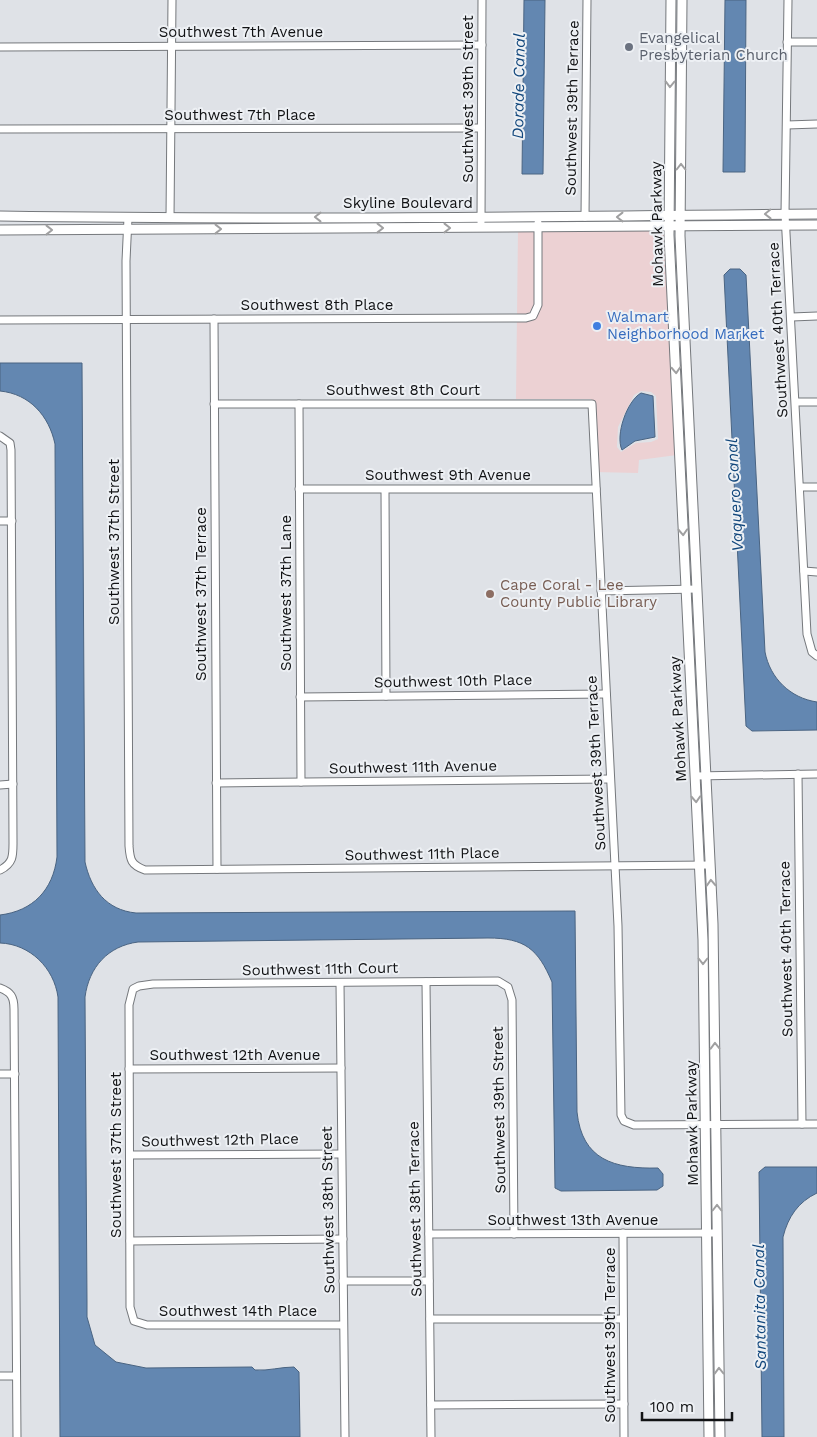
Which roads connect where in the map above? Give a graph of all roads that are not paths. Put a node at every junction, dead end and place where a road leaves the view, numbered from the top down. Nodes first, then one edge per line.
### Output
1 (172, 0) edge
2 (482, 0) edge
3 (587, 0) edge
4 (671, 0) edge
5 (682, 0) edge
6 (788, 0) edge
7 (788, 42) junction
8 (817, 42) edge
9 (482, 45) junction
10 (171, 46) junction
11 (0, 47) edge
12 (817, 124) edge
13 (787, 125) junction
14 (481, 128) junction
15 (0, 129) edge
16 (170, 129) junction
17 (786, 214) junction
18 (817, 214) edge
19 (0, 216) edge
20 (669, 216) junction
21 (681, 216) junction
22 (481, 217) junction
23 (538, 217) junction
24 (585, 217) junction
25 (128, 218) junction
26 (170, 218) junction
27 (817, 225) edge
28 (786, 226) junction
29 (669, 227) junction
30 (680, 227) junction
31 (481, 228) junction
32 (538, 228) junction
33 (127, 229) junction
34 (0, 230) edge
35 (817, 316) edge
36 (792, 317) junction
37 (214, 319) junction
38 (0, 320) edge
39 (127, 320) junction
40 (796, 402) junction
41 (817, 402) edge
42 (214, 404) junction
43 (299, 404) junction
44 (592, 404) joint
45 (2, 437) edge
46 (800, 487) junction
47 (817, 487) edge
48 (299, 489) junction
49 (596, 489) junction
50 (385, 490) junction
51 (0, 521) edge
52 (12, 521) junction
53 (804, 572) junction
54 (817, 572) edge
55 (686, 590) junction
56 (697, 590) junction
57 (601, 591) junction
58 (817, 656) edge
59 (606, 694) junction
60 (386, 696) junction
61 (300, 697) junction
62 (798, 774) junction
63 (817, 774) edge
64 (695, 776) junction
65 (706, 776) junction
66 (610, 779) junction
67 (301, 782) junction
68 (216, 783) junction
69 (0, 784) edge
70 (13, 784) junction
71 (615, 865) junction
72 (699, 865) junction
73 (710, 865) junction
74 (134, 866) joint
75 (217, 869) junction
76 (0, 870) edge
77 (426, 982) junction
78 (340, 983) junction
79 (508, 987) joint
80 (0, 988) edge
81 (133, 989) joint
82 (340, 1068) junction
83 (129, 1069) junction
84 (0, 1074) edge
85 (15, 1074) junction
86 (802, 1124) junction
87 (817, 1124) edge
88 (705, 1125) junction
89 (716, 1125) junction
90 (341, 1154) junction
91 (130, 1155) junction
92 (718, 1232) junction
93 (623, 1233) junction
94 (706, 1233) junction
95 (429, 1234) junction
96 (514, 1234) junction
97 (342, 1239) junction
98 (130, 1240) junction
99 (343, 1281) junction
100 (429, 1281) junction
101 (430, 1318) junction
102 (623, 1318) junction
103 (134, 1321) joint
104 (343, 1325) junction
105 (0, 1376) edge
106 (16, 1376) junction
107 (624, 1404) junction
108 (431, 1405) junction
109 (16, 1437) edge
110 (345, 1437) edge
111 (431, 1437) edge
112 (624, 1437) edge
113 (709, 1437) edge
114 (720, 1437) edge

1 - 10 street
2 - 9 street, Southwest 39th Street
3 - 24 street, Southwest 39th Terrace
4 -> 20 street, Mohawk Parkway
21 -> 5 street, Mohawk Parkway
6 - 7 street, Southwest 40th Terrace
7 - 8 street
7 - 13 street, Southwest 40th Terrace
9 - 10 street, Southwest 7th Avenue
9 - 14 street, Southwest 39th Street
10 - 11 street, Southwest 7th Avenue
10 - 16 street
12 - 13 street
13 - 17 street, Southwest 40th Terrace
14 - 16 street, Southwest 7th Place
14 - 22 street, Southwest 39th Street
15 - 16 street, Southwest 7th Place
16 - 26 street
17 - 18 street, Skyline Boulevard
17 -> 21 street, Skyline Boulevard
17 - 28 street, Southwest 40th Terrace
19 - 25 street, Skyline Boulevard
20 - 21 street, Skyline Boulevard
20 -> 24 street, Skyline Boulevard
20 - 29 street, Mohawk Parkway
21 - 30 street, Mohawk Parkway
22 - 23 street, Skyline Boulevard
22 -> 26 street, Skyline Boulevard
22 - 31 street, Southwest 39th Street
23 - 24 street, Skyline Boulevard
23 - 32 street, Southwest 8th Place
25 - 26 street, Skyline Boulevard
25 - 33 street, Southwest 37th Street
27 - 28 street, Skyline Boulevard
28 - 30 street, Skyline Boulevard
28 - 36 street, Southwest 40th Terrace
29 - 30 street, Skyline Boulevard
29 - 32 street, Skyline Boulevard
29 -> 55 street, Mohawk Parkway
30 - 56 street, Mohawk Parkway
31 - 32 street, Skyline Boulevard
33 -> 31 street, Skyline Boulevard
32 - 37 street, Southwest 8th Place
34 -> 33 street, Skyline Boulevard
33 - 39 street, Southwest 37th Street
35 - 36 street
36 - 40 street, Southwest 40th Terrace
37 - 39 street, Southwest 8th Place
37 - 42 street, Southwest 37th Terrace
38 - 39 street, Southwest 8th Place
39 - 74 street, Southwest 37th Street
40 - 41 street
40 - 46 street, Southwest 40th Terrace
42 - 43 street, Southwest 8th Court
42 - 68 street, Southwest 37th Terrace
43 - 44 street, Southwest 8th Court
43 - 48 street, Southwest 37th Lane
44 - 49 street, Southwest 39th Terrace
45 - 52 street
46 - 47 street
46 - 53 street, Southwest 40th Terrace
48 - 50 street, Southwest 9th Avenue
48 - 61 street, Southwest 37th Lane
49 - 50 street, Southwest 9th Avenue
49 - 57 street, Southwest 39th Terrace
50 - 60 street
51 - 52 street
52 - 70 street
53 - 54 street
53 - 58 street, Southwest 40th Terrace
55 - 56 street
55 - 57 street
55 - 64 street, Mohawk Parkway
56 - 65 street, Mohawk Parkway
57 - 59 street, Southwest 39th Terrace
59 - 60 street, Southwest 10th Place
59 - 66 street, Southwest 39th Terrace
60 - 61 street, Southwest 10th Place
61 - 67 street, Southwest 37th Lane
62 - 63 street
62 - 65 street
62 - 86 street, Southwest 40th Terrace
64 - 65 street
64 -> 72 street, Mohawk Parkway
65 - 73 street, Mohawk Parkway
66 - 67 street, Southwest 11th Avenue
66 - 71 street, Southwest 39th Terrace
67 - 68 street, Southwest 11th Avenue
68 - 75 street, Southwest 37th Terrace
69 - 70 street
70 - 76 street
71 - 72 street, Southwest 11th Place
71 - 75 street, Southwest 11th Place
71 - 88 street, Southwest 39th Terrace
72 - 73 street, Southwest 11th Place
72 -> 88 street, Mohawk Parkway
89 -> 73 street, Mohawk Parkway
74 - 75 street, Southwest 11th Place
77 - 78 street, Southwest 11th Court
77 - 79 street, Southwest 11th Court
77 - 95 street, Southwest 38th Terrace
78 - 81 street, Southwest 11th Court
78 - 82 street, Southwest 38th Street
79 - 96 street, Southwest 39th Street
80 - 85 street
81 - 83 street, Southwest 37th Street
82 - 83 street, Southwest 12th Avenue
82 - 90 street, Southwest 38th Street
83 - 91 street, Southwest 37th Street
84 - 85 street
85 - 106 street
86 - 87 street
86 - 89 street
88 - 89 street
88 - 94 street, Mohawk Parkway
92 -> 89 street, Mohawk Parkway
90 - 91 street, Southwest 12th Place
90 - 97 street, Southwest 38th Street
91 - 98 street, Southwest 37th Street
92 - 94 street, Southwest 13th Avenue
114 -> 92 street, Mohawk Parkway
93 - 94 street, Southwest 13th Avenue
93 - 96 street, Southwest 13th Avenue
93 - 102 street, Southwest 39th Terrace
94 - 113 street, Mohawk Parkway
95 - 96 street, Southwest 13th Avenue
95 - 100 street, Southwest 38th Terrace
97 - 98 street
97 - 99 street, Southwest 38th Street
98 - 103 street, Southwest 37th Street
99 - 100 street
99 - 104 street, Southwest 38th Street
100 - 101 street, Southwest 38th Terrace
101 - 102 street
101 - 108 street, Southwest 38th Terrace
102 - 107 street, Southwest 39th Terrace
103 - 104 street, Southwest 14th Place
104 - 110 street, Southwest 38th Street
105 - 106 street
106 - 109 street
107 - 108 street
107 - 112 street, Southwest 39th Terrace
108 - 111 street, Southwest 38th Terrace

